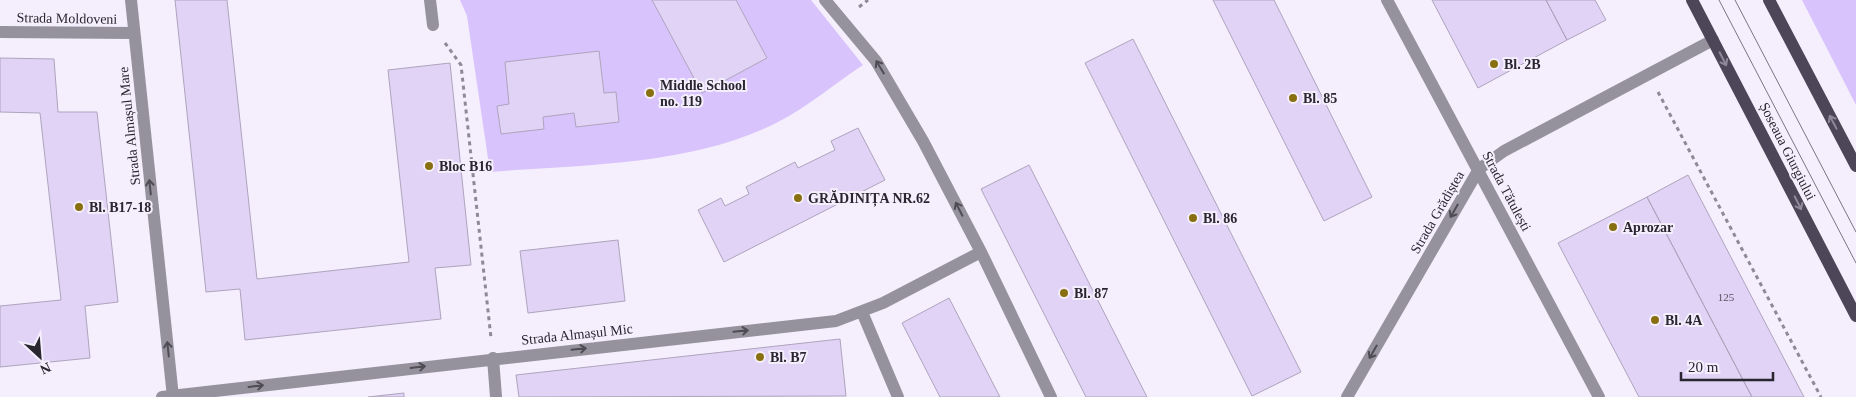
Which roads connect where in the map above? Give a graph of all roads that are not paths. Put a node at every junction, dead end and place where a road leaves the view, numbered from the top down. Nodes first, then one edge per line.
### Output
1 (131, 0) edge
2 (430, 0) edge
3 (825, 0) edge
4 (1387, 0) edge
5 (1692, 0) edge
6 (1769, 0) edge
7 (433, 25) road end
8 (0, 32) edge
9 (134, 33) junction
10 (1713, 40) junction
11 (1856, 166) edge
12 (1479, 169) junction
13 (981, 252) junction
14 (862, 312) junction
15 (1856, 316) edge
16 (493, 358) junction
17 (169, 397) edge
18 (496, 397) edge
19 (898, 397) edge
20 (1051, 397) edge
21 (1347, 397) edge
22 (1600, 397) edge

1 - 9 street, Strada Almașul Mare
2 - 7 street
13 -> 3 street
4 - 12 street, Strada Tătulești
5 - 10 main road, Șoseaua Giurgiului
11 -> 6 main road
8 - 9 street, Strada Moldoveni
17 -> 9 street, Strada Almașul Mare
10 - 12 street, Strada Grădiștea
10 -> 15 main road, Șoseaua Giurgiului
12 -> 21 street, Strada Grădiștea
12 - 22 street, Strada Tătulești
13 - 14 street, Strada Almașul Mic
13 - 20 street
16 -> 14 street, Strada Almașul Mic
14 - 19 street
17 -> 16 street, Strada Almașul Mic
16 - 18 street

